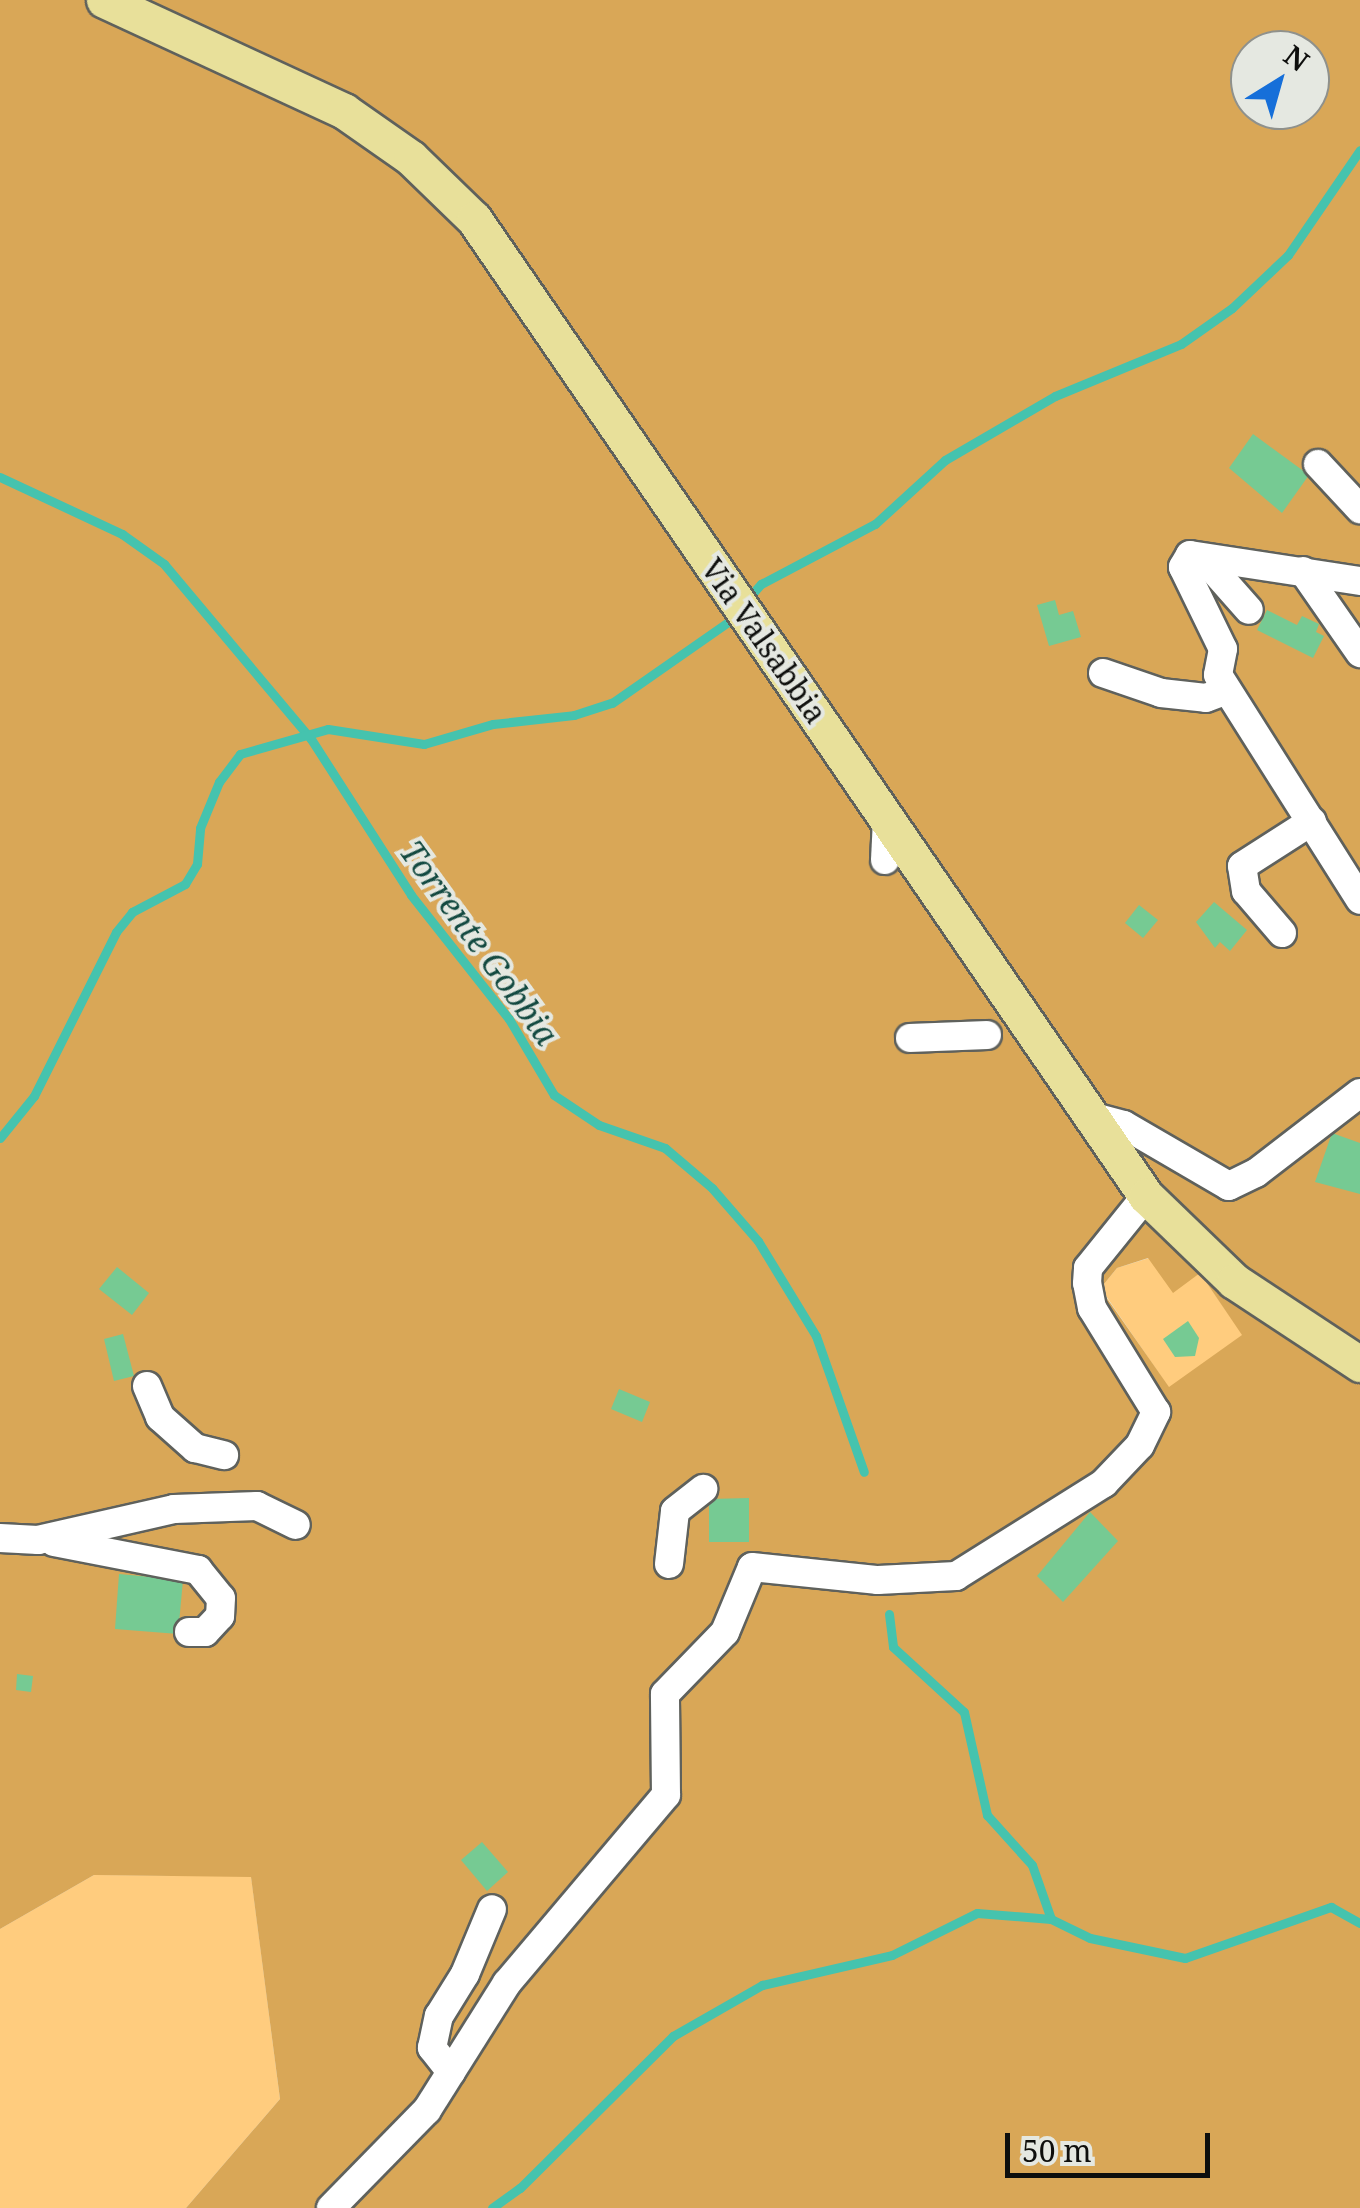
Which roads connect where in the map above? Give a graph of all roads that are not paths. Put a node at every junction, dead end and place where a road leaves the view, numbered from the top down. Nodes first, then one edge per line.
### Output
1 (104, 0) edge
2 (1318, 464) dead end
3 (1360, 509) edge
4 (1202, 558) junction
5 (1304, 570) junction
6 (1360, 581) edge
7 (1249, 610) dead end
8 (1360, 653) edge
9 (1104, 673) dead end
10 (1227, 690) junction
11 (887, 819) junction
12 (1312, 821) junction
13 (885, 860) dead end
14 (1360, 900) edge
15 (1282, 933) dead end
16 (987, 1035) dead end
17 (910, 1038) dead end
18 (1360, 1094) edge
19 (1090, 1116) junction
20 (1146, 1196) junction
21 (1360, 1364) edge
22 (147, 1386) dead end
23 (224, 1455) dead end
24 (704, 1489) dead end
25 (296, 1525) dead end
26 (0, 1538) edge
27 (38, 1540) junction
28 (669, 1564) dead end
29 (189, 1632) dead end
30 (492, 1909) dead end
31 (451, 2072) junction
32 (331, 2208) edge

1 - 11 main road, Via Valsabbia
2 - 3 street
4 - 5 street
4 - 7 street
4 - 10 street
5 - 6 street
5 - 8 street
9 - 10 street
10 - 12 street
11 - 13 street
11 - 19 main road, Via Valsabbia
12 - 14 street
12 - 15 street
16 - 17 street
18 - 19 street
19 - 20 main road, Via Valsabbia
20 - 21 main road, Via Valsabbia
20 - 31 street
22 - 23 street
24 - 28 street
25 - 27 street
26 - 27 street
27 - 29 street
30 - 31 street
31 - 32 street

